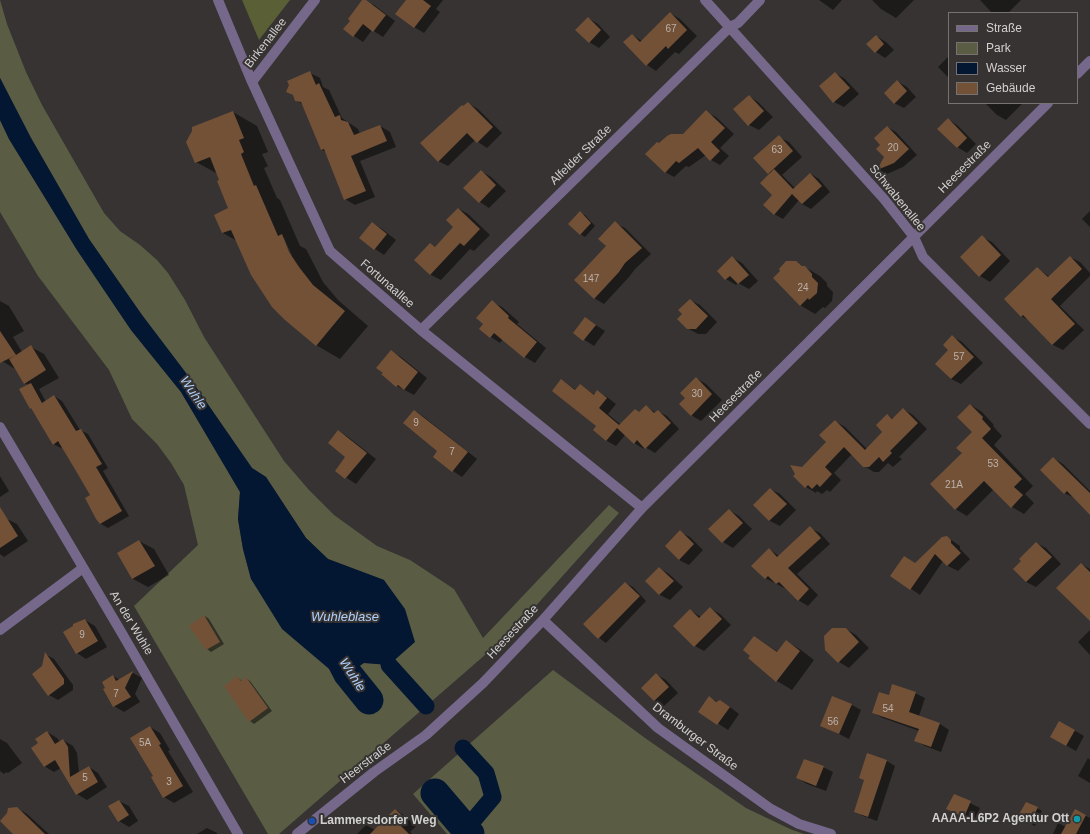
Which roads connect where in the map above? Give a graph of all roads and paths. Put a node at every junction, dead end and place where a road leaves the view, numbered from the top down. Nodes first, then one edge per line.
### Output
1 (218, 0) edge
2 (315, 0) edge
3 (705, 0) edge
4 (760, 0) edge
5 (730, 27) junction
6 (1090, 61) edge
7 (1078, 73) edge
8 (252, 82) junction
9 (1047, 104) edge
10 (914, 236) junction
11 (421, 330) junction
12 (1090, 424) edge
13 (0, 427) edge
14 (642, 508) junction
15 (83, 568) junction
16 (543, 620) junction
17 (0, 630) edge
18 (450, 714) joint
19 (238, 834) edge
20 (297, 834) edge
21 (831, 834) edge

1 - 8 street, Fortunaallee
2 - 8 street, Birkenallee
3 - 5 street, Schwabenallee
4 - 5 street, Alfelder Straße
5 - 10 street, Schwabenallee
5 - 11 street, Alfelder Straße
6 - 7 street
8 - 11 street, Fortunaallee
9 - 10 street, Heesestraße
10 - 12 street, Schwabenallee
10 - 14 street, Heesestraße
11 - 14 street, Fortunaallee
13 - 15 street, An der Wuhle
14 - 16 street, Heesestraße
15 - 17 street
15 - 19 street, An der Wuhle
16 - 18 street, Heesestraße
16 - 21 street, Dramburger Straße
18 - 20 street, Heerstraße

